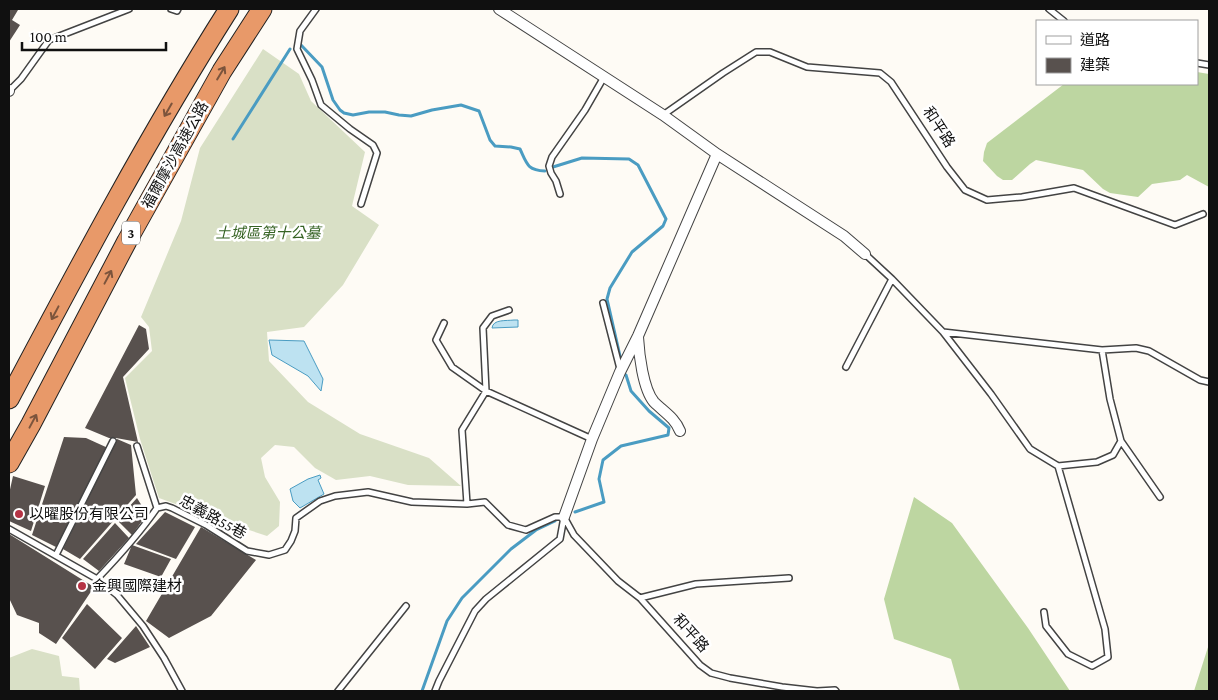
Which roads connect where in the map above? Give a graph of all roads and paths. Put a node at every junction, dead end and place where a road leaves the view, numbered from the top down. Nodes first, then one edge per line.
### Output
1 (129, 9) edge
2 (171, 9) edge
3 (178, 9) edge
4 (229, 9) edge
5 (262, 9) edge
6 (316, 9) edge
7 (499, 9) edge
8 (1049, 9) edge
9 (1063, 20) edge
10 (604, 77) junction
11 (9, 91) edge
12 (663, 115) junction
13 (718, 154) junction
14 (560, 194) dead end
15 (360, 204) dead end
16 (1203, 214) dead end
17 (865, 254) joint
18 (892, 279) junction
19 (603, 303) dead end
20 (509, 310) dead end
21 (444, 323) dead end
22 (943, 332) junction
23 (638, 336) junction
24 (1102, 350) junction
25 (846, 367) dead end
26 (620, 372) junction
27 (1209, 382) edge
28 (486, 391) junction
29 (9, 399) edge
30 (680, 431) dead end
31 (592, 439) junction
32 (113, 441) dead end
33 (1121, 442) junction
34 (137, 446) dead end
35 (9, 463) edge
36 (1058, 466) junction
37 (1160, 497) dead end
38 (467, 504) junction
39 (157, 508) junction
40 (564, 517) junction
41 (9, 529) edge
42 (56, 555) junction
43 (789, 578) dead end
44 (97, 579) junction
45 (640, 598) junction
46 (406, 606) dead end
47 (1044, 612) dead end
48 (182, 691) edge
49 (338, 691) edge
50 (435, 691) edge
51 (836, 691) edge

1 - 11 lane
2 - 3 lane
4 -> 29 highway, 福爾摩沙高速公路 / 3
35 -> 5 highway, 福爾摩沙高速公路 / 3
6 - 15 lane
7 - 10 street
8 - 9 lane
10 - 12 street
10 - 14 lane
12 - 13 street
12 - 16 lane, 和平路
13 - 17 street
13 - 23 street
17 - 18 lane
18 - 22 lane
18 - 25 lane
19 - 26 lane
20 - 28 lane
21 - 28 lane
22 - 24 lane
22 - 36 lane
23 - 26 street
23 - 30 street
24 - 27 lane
24 - 33 lane
26 - 31 street
28 - 31 lane
28 - 38 lane
31 - 40 street
32 - 42 lane
33 - 36 lane
33 - 37 lane
34 - 39 lane
36 - 47 lane
38 - 39 lane, 忠義路55巷
38 - 40 lane
39 - 44 lane, 忠義路55巷
40 - 45 lane, 和平路
40 - 50 lane
41 - 42 lane
42 - 44 lane
43 - 45 lane
44 - 48 lane
45 - 51 lane, 和平路
46 - 49 lane

